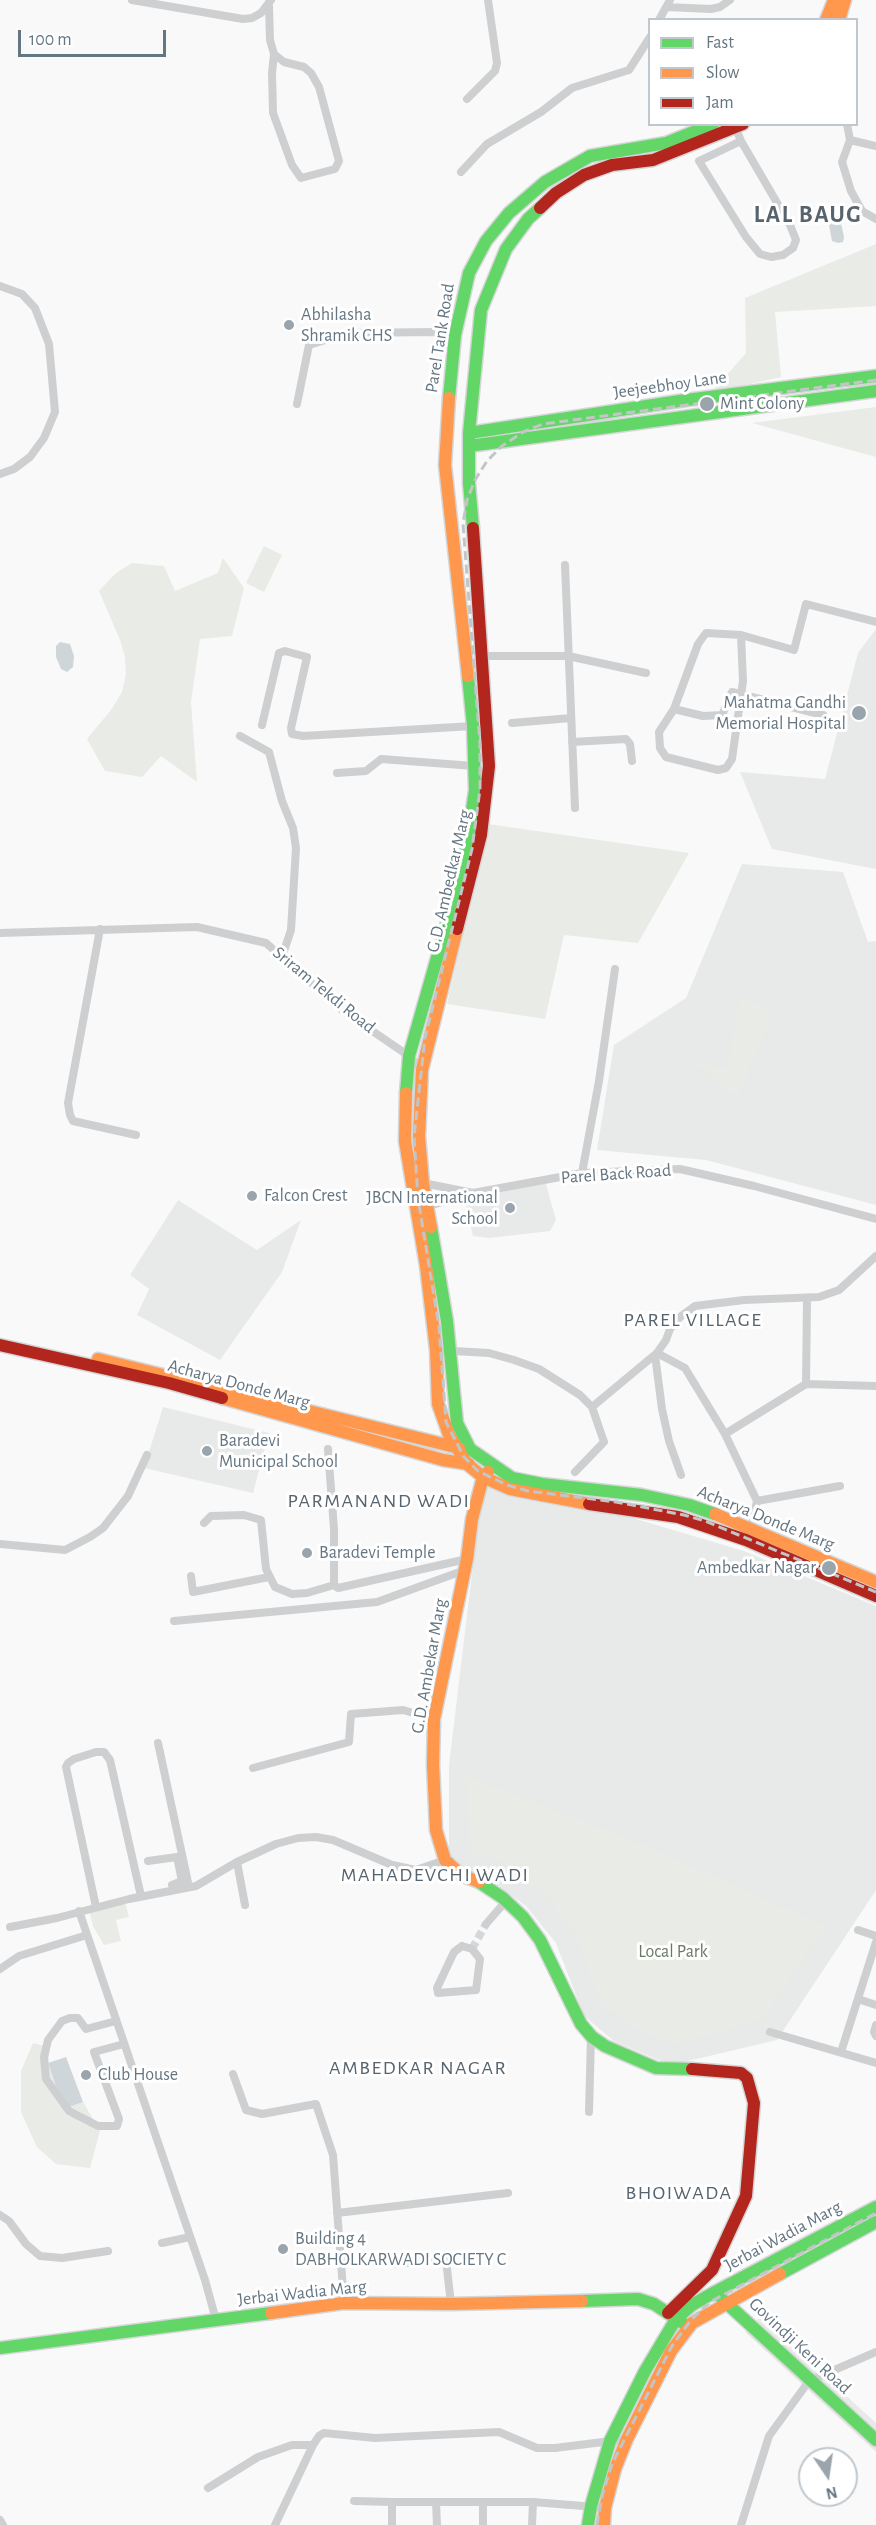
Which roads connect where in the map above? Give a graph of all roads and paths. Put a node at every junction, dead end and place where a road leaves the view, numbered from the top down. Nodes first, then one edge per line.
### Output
1 (132, 0) edge
2 (488, 0) edge
3 (730, 0) edge
4 (834, 0) edge
5 (845, 0) edge
6 (270, 3) edge
7 (668, 3) edge
8 (660, 18) edge
9 (827, 18) edge
10 (840, 18) edge
11 (648, 40) edge
12 (274, 54) junction
13 (468, 99) dead end
14 (709, 126) edge
15 (737, 126) edge
16 (848, 126) edge
17 (850, 140) junction
18 (741, 141) junction
19 (876, 146) edge
20 (667, 149) junction
21 (461, 172) dead end
22 (876, 219) edge
23 (0, 286) edge
24 (455, 335) junction
25 (876, 376) edge
26 (810, 385) junction
27 (876, 391) edge
28 (812, 400) junction
29 (297, 404) dead end
30 (608, 412) junction
31 (610, 427) junction
32 (469, 440) junction
33 (0, 474) edge
34 (565, 565) dead end
35 (875, 622) edge
36 (741, 635) junction
37 (482, 656) junction
38 (568, 656) junction
39 (646, 673) dead end
40 (741, 694) junction
41 (674, 710) junction
42 (823, 715) dead end
43 (571, 718) junction
44 (512, 723) dead end
45 (262, 725) dead end
46 (473, 726) junction
47 (240, 736) dead end
48 (572, 742) junction
49 (632, 761) dead end
50 (474, 766) junction
51 (337, 773) dead end
52 (575, 808) dead end
53 (473, 843) junction
54 (100, 929) junction
55 (0, 933) edge
56 (282, 957) junction
57 (615, 969) dead end
58 (409, 1056) junction
59 (422, 1070) junction
60 (136, 1134) dead end
61 (582, 1173) junction
62 (423, 1184) junction
63 (473, 1193) junction
64 (422, 1208) junction
65 (876, 1219) edge
66 (876, 1256) edge
67 (432, 1264) junction
68 (807, 1299) junction
69 (0, 1337) edge
70 (0, 1345) edge
71 (436, 1350) junction
72 (450, 1351) junction
73 (656, 1354) junction
74 (807, 1384) junction
75 (876, 1386) edge
76 (592, 1407) junction
77 (725, 1434) junction
78 (328, 1449) dead end
79 (463, 1449) junction
80 (147, 1455) dead end
81 (467, 1464) junction
82 (489, 1464) junction
83 (575, 1472) dead end
84 (681, 1474) dead end
85 (483, 1477) junction
86 (840, 1486) dead end
87 (585, 1489) junction
88 (757, 1501) junction
89 (582, 1503) junction
90 (204, 1523) dead end
91 (751, 1528) junction
92 (0, 1544) edge
93 (775, 1546) junction
94 (466, 1564) junction
95 (843, 1575) junction
96 (190, 1576) dead end
97 (269, 1577) junction
98 (876, 1582) edge
99 (334, 1584) junction
100 (876, 1596) edge
101 (174, 1621) dead end
102 (434, 1719) junction
103 (158, 1743) dead end
104 (253, 1768) dead end
105 (180, 1859) junction
106 (445, 1860) junction
107 (148, 1861) dead end
108 (237, 1862) junction
109 (188, 1886) junction
110 (171, 1888) junction
111 (157, 1889) dead end
112 (141, 1896) junction
113 (506, 1901) junction
114 (245, 1905) dead end
115 (96, 1906) junction
116 (78, 1911) junction
117 (486, 1924) tunnel mouth
118 (10, 1927) dead end
119 (858, 1930) dead end
120 (87, 1935) junction
121 (876, 1936) edge
122 (876, 1942) edge
123 (472, 1949) joint
124 (0, 1969) edge
125 (858, 1999) junction
126 (876, 2005) edge
127 (116, 2021) junction
128 (876, 2025) edge
129 (770, 2032) dead end
130 (591, 2036) junction
131 (876, 2036) edge
132 (124, 2044) junction
133 (841, 2052) junction
134 (876, 2063) edge
135 (233, 2074) dead end
136 (589, 2112) dead end
137 (508, 2193) dead end
138 (876, 2207) edge
139 (337, 2213) junction
140 (0, 2215) edge
141 (876, 2222) edge
142 (190, 2237) junction
143 (162, 2243) dead end
144 (108, 2251) dead end
145 (393, 2264) dead end
146 (712, 2293) junction
147 (727, 2302) junction
148 (344, 2303) junction
149 (451, 2304) junction
150 (672, 2316) junction
151 (216, 2320) junction
152 (689, 2327) junction
153 (0, 2348) edge
154 (876, 2352) edge
155 (809, 2382) junction
156 (627, 2439) junction
157 (876, 2440) edge
158 (609, 2441) junction
159 (313, 2445) junction
160 (208, 2488) dead end
161 (354, 2501) dead end
162 (392, 2502) junction
163 (436, 2502) junction
164 (483, 2502) junction
165 (532, 2502) junction
166 (591, 2506) junction
167 (605, 2508) junction
168 (0, 2520) edge
169 (3, 2525) edge
170 (275, 2525) edge
171 (392, 2525) edge
172 (437, 2525) edge
173 (483, 2525) edge
174 (532, 2525) edge
175 (588, 2525) edge
176 (604, 2525) edge
177 (741, 2525) edge

1 - 6 street
2 - 13 street
3 - 7 street
4 - 9 street
5 - 10 street
6 - 12 street
7 - 8 street
11 - 21 street
12 - 12 street
14 - 20 street, Parel Tank Road
15 - 18 street
15 - 20 street
16 - 17 street
17 - 19 street
17 - 22 street
18 - 18 street
20 - 24 street, Parel Tank Road
20 - 32 street, G.D. Ambedkar Marg
23 - 33 street
24 - 29 street
24 - 46 street, Parel Tank Road
25 - 26 street, Jeejeebhoy Lane
26 - 28 street
26 - 30 street, Jeejeebhoy Lane
27 - 28 street
28 - 31 street
30 - 31 street
30 - 32 street, Jeejeebhoy Lane
31 - 32 street
32 - 37 street, G.D. Ambedkar Marg
34 - 38 street
35 - 36 street
36 - 40 street
36 - 41 street
37 - 38 street
37 - 53 street, G.D. Ambedkar Marg
38 - 39 street
38 - 43 street
40 - 41 street
40 - 41 street
40 - 42 street
43 - 44 street
43 - 48 street
45 - 46 street
46 - 50 street
47 - 56 street
48 - 49 street
48 - 52 street
50 - 51 street
50 - 53 street
53 - 58 street
53 - 59 street, G.D. Ambedkar Marg
54 - 55 street, Sriram Tekdi Road
54 - 56 street, Sriram Tekdi Road
54 - 60 street
56 - 58 street, Sriram Tekdi Road
57 - 61 street
58 - 59 street, Sriram Tekdi Road
58 - 64 street
59 - 62 street, G.D. Ambedkar Marg
61 - 63 street, Parel Back Road
61 - 65 street, Parel Back Road
62 - 63 street, Parel Back Road
62 - 64 street, G.D. Ambedkar Marg
63 - 64 street
64 - 67 street
66 - 68 street
67 - 71 street
67 - 72 street, Acharya Donde Marg
68 - 73 street
68 - 74 street
69 - 79 street, Acharya Donde Marg
70 - 81 street, Acharya Donde Marg
71 - 72 street
71 - 79 street
72 - 76 street
72 - 79 street, Acharya Donde Marg
73 - 76 street
73 - 77 street
73 - 84 street
74 - 75 street
74 - 77 street
76 - 83 street
77 - 88 street
78 - 99 street
79 - 81 street, Acharya Donde Marg
79 - 82 street, Acharya Donde Marg
80 - 92 street
81 - 82 street
81 - 85 street, Acharya Donde Marg
82 - 85 street
82 - 87 street, Acharya Donde Marg
85 - 89 street, Acharya Donde Marg
85 - 94 street, G.D. Ambekar Marg
86 - 88 street
87 - 89 street
87 - 91 street, Acharya Donde Marg
88 - 91 street
89 - 93 street, Acharya Donde Marg
90 - 97 street
91 - 93 street, Acharya Donde Marg
93 - 95 street, Acharya Donde Marg
94 - 99 street
94 - 101 street
94 - 102 street, G.D. Ambekar Marg
95 - 98 street, Acharya Donde Marg
95 - 100 street, Acharya Donde Marg
96 - 97 street
97 - 99 street
102 - 104 street
102 - 106 street, G.D. Ambekar Marg
103 - 105 street
105 - 107 street
105 - 109 street
106 - 108 street
106 - 113 street
108 - 109 street
108 - 114 street
109 - 110 street
110 - 111 street
110 - 112 street
112 - 115 street
112 - 115 street
113 - 117 street
113 - 130 street
115 - 116 street
116 - 118 street
116 - 120 street
119 - 121 street
120 - 124 street
120 - 127 street
122 - 125 street
123 - 123 street
125 - 126 street
125 - 133 street
127 - 132 street
127 - 132 street
128 - 131 street
129 - 133 street
130 - 136 street
130 - 150 street
132 - 142 street
133 - 134 street
135 - 139 street
137 - 139 street
138 - 146 street, Jerbai Wadia Marg
139 - 148 street
140 - 144 street
141 - 147 street, Jerbai Wadia Marg
142 - 143 street
142 - 151 street
145 - 149 street
146 - 147 street, Jerbai Wadia Marg
146 - 150 street
147 - 152 street
147 - 155 street, Govindji Keni Road
148 - 149 street, Jerbai Wadia Marg
148 - 151 street, Jerbai Wadia Marg
149 - 150 street, Jerbai Wadia Marg
150 - 152 street, Jerbai Wadia Marg
150 - 158 street
151 - 153 street, Jerbai Wadia Marg
152 - 156 street
154 - 155 street
155 - 157 street, Govindji Keni Road
155 - 177 street
156 - 158 street
156 - 167 street
158 - 159 street
158 - 166 street
159 - 160 street
159 - 170 street
161 - 162 street
162 - 163 street
162 - 171 street
163 - 164 street
163 - 172 street
164 - 165 street
164 - 173 street
165 - 166 street
165 - 174 street
166 - 167 street
166 - 175 street
167 - 176 street
168 - 169 street

